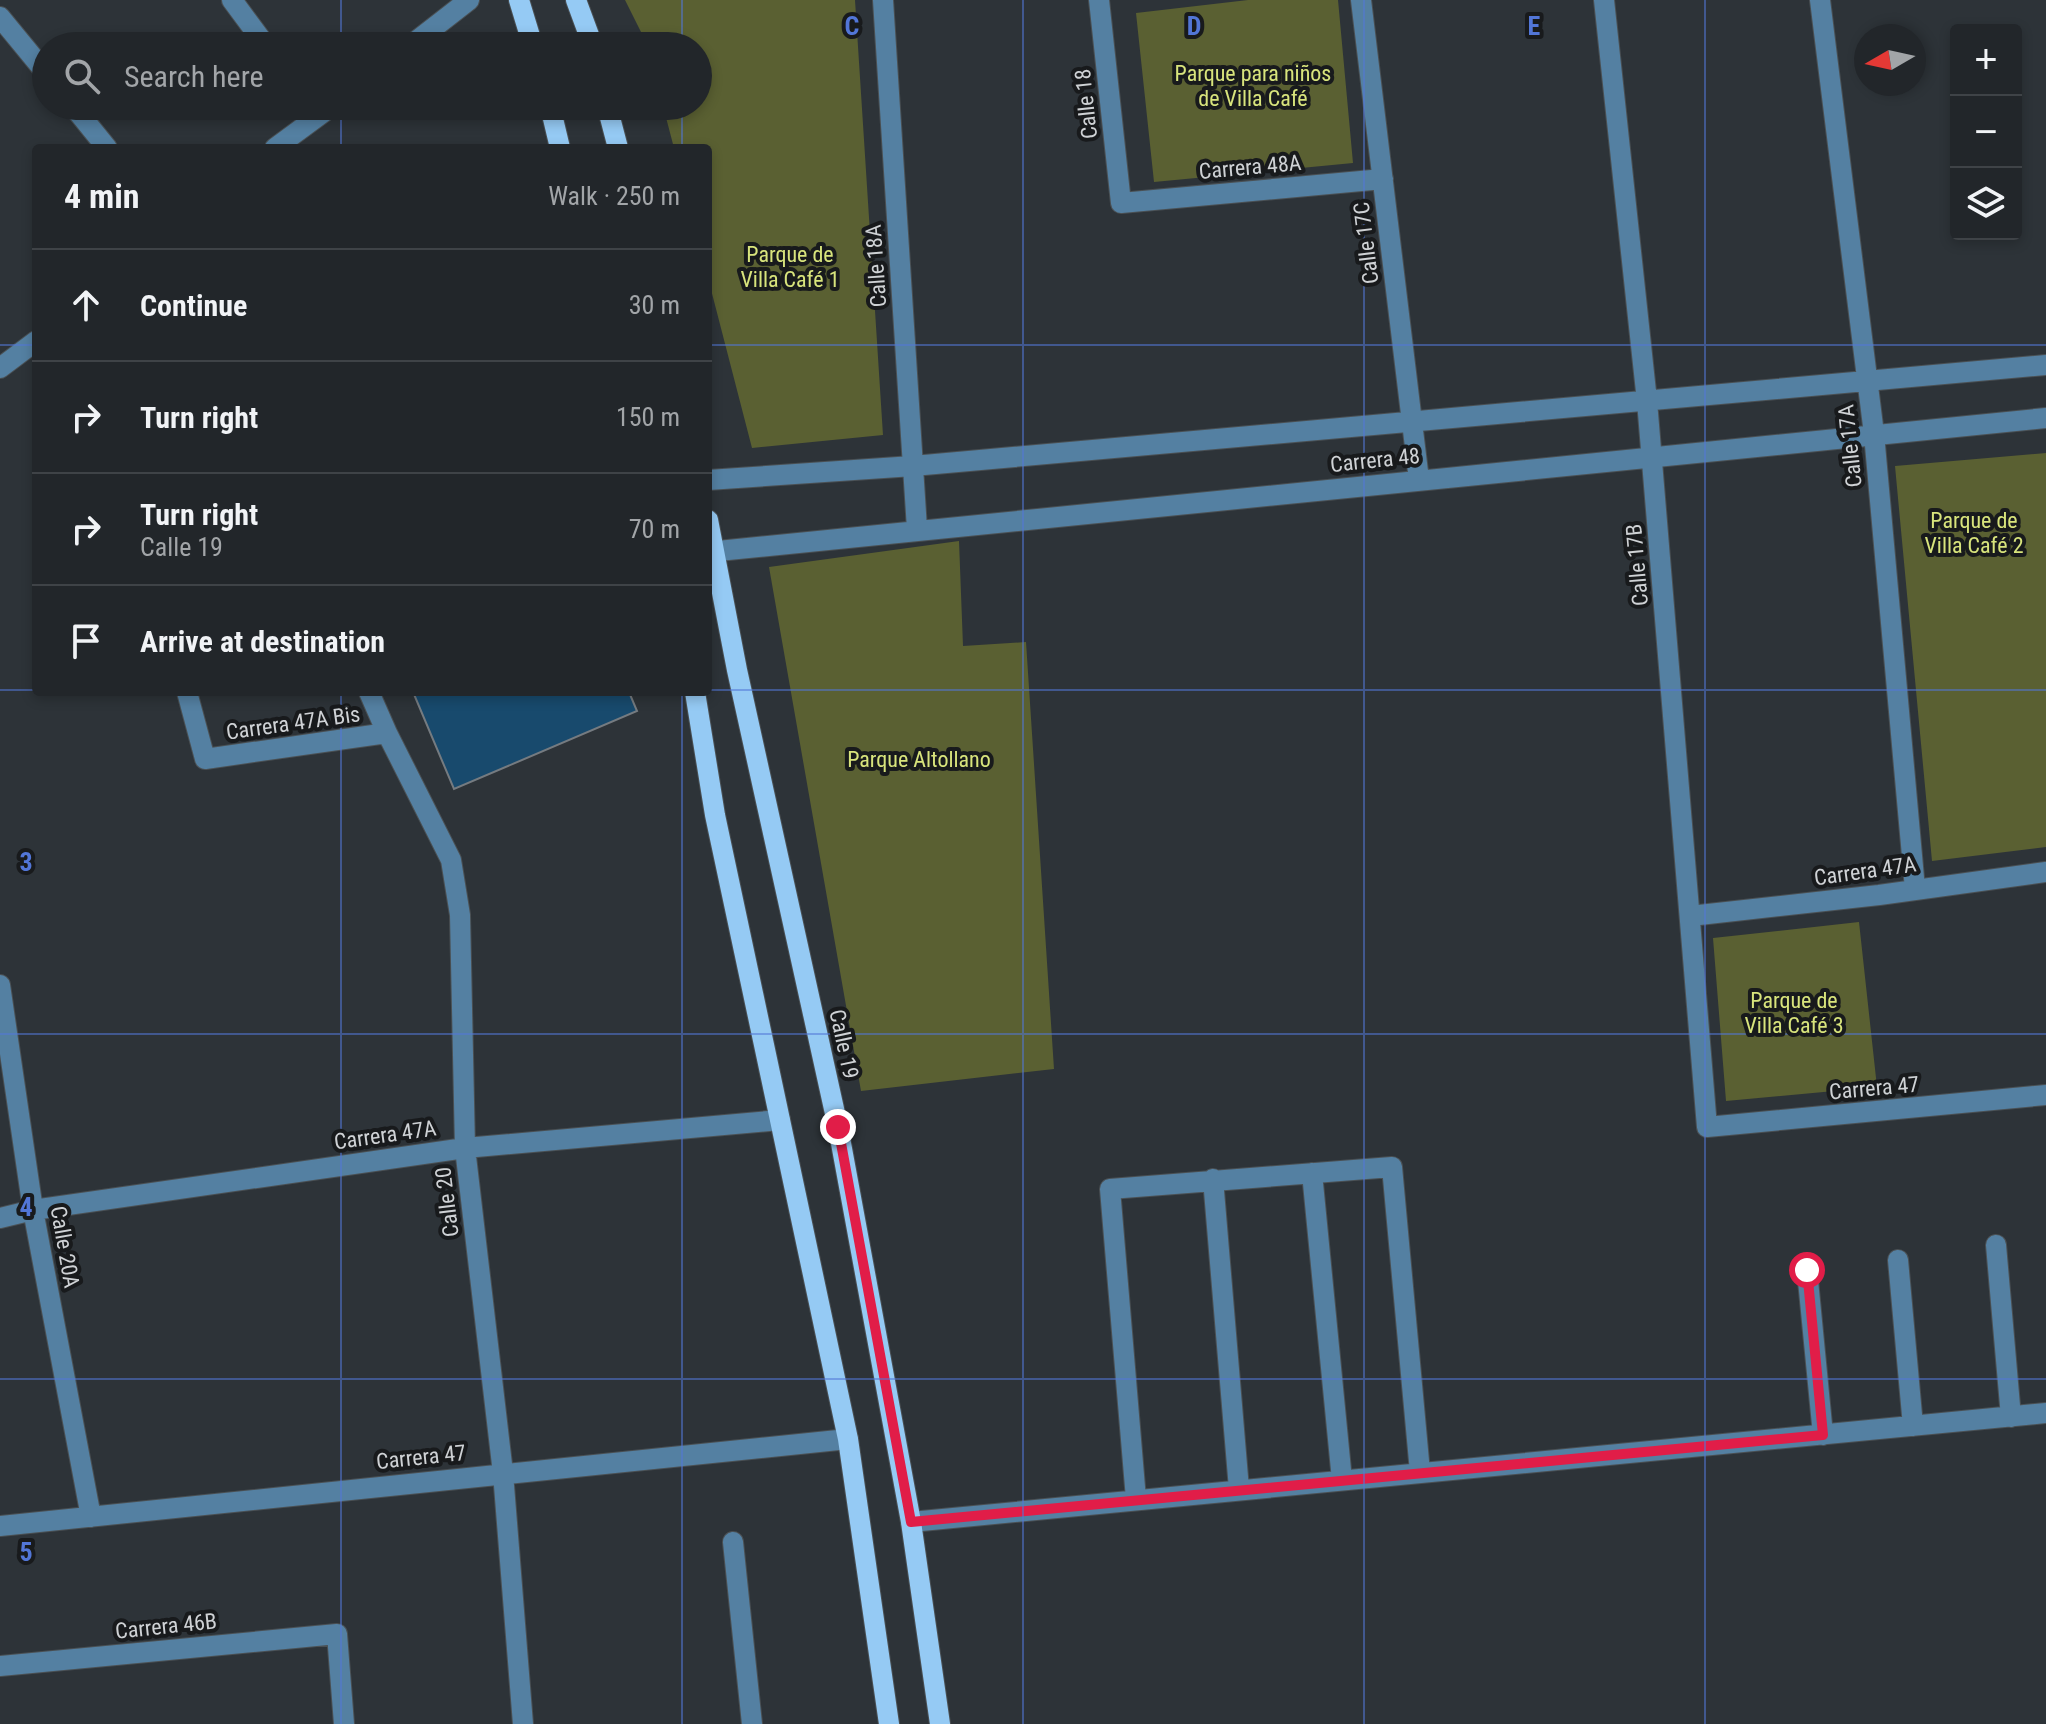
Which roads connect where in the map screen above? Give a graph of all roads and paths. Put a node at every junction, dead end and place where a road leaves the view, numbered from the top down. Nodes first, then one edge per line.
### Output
1 (232, 0) edge
2 (469, 0) edge
3 (519, 0) edge
4 (576, 0) edge
5 (883, 0) edge
6 (1099, 0) edge
7 (1361, 0) edge
8 (1604, 0) edge
9 (1820, 0) edge
10 (0, 17) edge
11 (256, 32) edge
12 (428, 32) edge
13 (529, 32) edge
14 (588, 32) edge
15 (32, 56) edge
16 (84, 120) edge
17 (307, 120) edge
18 (553, 120) edge
19 (611, 120) edge
20 (104, 144) edge
21 (280, 144) edge
22 (559, 144) edge
23 (617, 144) edge
24 (1383, 179) junction
25 (1121, 203) joint
26 (32, 343) edge
27 (4, 358) edge
28 (2046, 365) edge
29 (1868, 381) junction
30 (1647, 401) junction
31 (2046, 418) edge
32 (1412, 421) junction
33 (1874, 434) junction
34 (1652, 456) junction
35 (913, 466) junction
36 (712, 480) edge
37 (1419, 480) junction
38 (917, 529) junction
39 (712, 551) edge
40 (712, 556) edge
41 (188, 696) edge
42 (371, 696) edge
43 (696, 696) edge
44 (387, 733) junction
45 (2046, 872) edge
46 (1915, 889) junction
47 (1690, 916) junction
48 (0, 985) edge
49 (2046, 1095) edge
50 (780, 1120) junction
51 (1707, 1127) joint
52 (465, 1148) junction
53 (1312, 1173) junction
54 (1213, 1179) junction
55 (33, 1210) junction
56 (0, 1218) edge
57 (1996, 1245) dead end
58 (1898, 1260) dead end
59 (1807, 1270) dead end
60 (2046, 1413) edge
61 (2011, 1417) junction
62 (1913, 1426) junction
63 (1823, 1435) junction
64 (848, 1439) junction
65 (1420, 1472) junction
66 (503, 1473) junction
67 (1342, 1480) junction
68 (1239, 1489) junction
69 (1136, 1499) junction
70 (91, 1517) junction
71 (911, 1522) junction
72 (0, 1526) edge
73 (733, 1542) dead end
74 (0, 1666) edge
75 (344, 1724) edge
76 (523, 1724) edge
77 (752, 1724) edge
78 (889, 1724) edge
79 (940, 1724) edge

1 - 11 street
2 - 12 street
3 - 13 main road
4 - 14 main road
5 - 35 street, Calle 18A
6 - 25 street, Calle 18
7 - 24 street, Calle 17C
8 - 30 street, Calle 17B
9 - 29 street, Calle 17A
10 - 15 street
16 - 20 street
17 - 21 street
18 - 22 main road
19 - 23 main road
24 - 25 street, Carrera 48A
24 - 32 street, Calle 17C
26 - 27 street
28 - 29 street, Carrera 48
29 - 30 street, Carrera 48
29 - 33 street, Calle 17A
30 - 32 street, Carrera 48
30 - 34 street, Calle 17B
31 - 33 street, Carrera 48
32 - 35 street, Carrera 48
32 - 37 street, Calle 17C
33 - 34 street, Carrera 48
33 - 46 street, Calle 17A
34 - 37 street, Carrera 48
34 - 47 street, Calle 17B
35 - 36 street, Carrera 48
35 - 38 street, Calle 18A
37 - 38 street, Carrera 48
38 - 39 street, Carrera 48
40 - 71 main road, Calle 19
41 - 44 street, Carrera 47A Bis
42 - 44 street, Calle 20
43 - 50 main road
44 - 52 street, Calle 20
45 - 46 street, Carrera 47A
46 - 47 street, Carrera 47A
47 - 51 street, Calle 17B
48 - 55 street, Calle 20A
49 - 51 street, Carrera 47
50 - 52 street, Carrera 47A
50 - 64 main road
52 - 55 street, Carrera 47A
52 - 66 street, Calle 20
53 - 54 street
53 - 65 street
53 - 67 street
54 - 68 street
54 - 69 street
55 - 56 street, Carrera 47A
55 - 70 street, Calle 20A
57 - 61 street
58 - 62 street
59 - 63 street
60 - 61 street
61 - 62 street
62 - 63 street
63 - 65 street
64 - 66 street, Carrera 47
64 - 78 main road
65 - 67 street
66 - 70 street, Carrera 47
66 - 76 street, Calle 20
67 - 68 street
68 - 69 street
69 - 71 street
70 - 72 street, Carrera 47
71 - 79 main road, Calle 19
73 - 77 street
74 - 75 street, Carrera 46B

